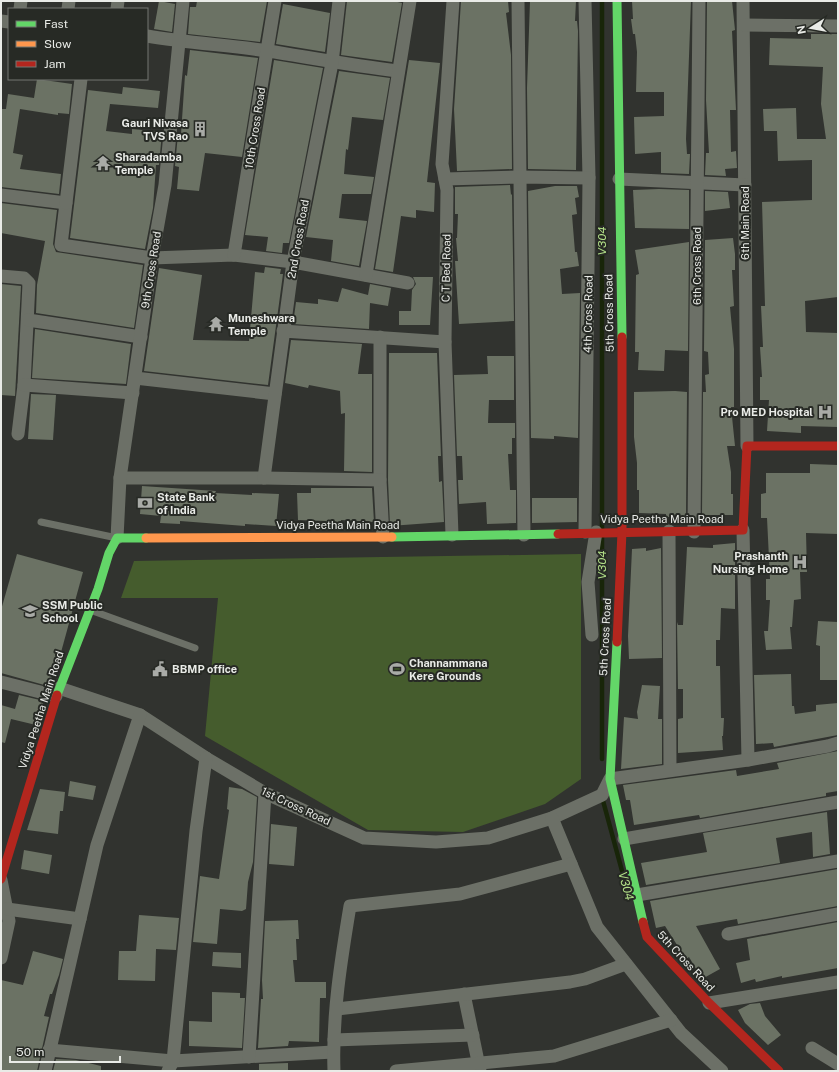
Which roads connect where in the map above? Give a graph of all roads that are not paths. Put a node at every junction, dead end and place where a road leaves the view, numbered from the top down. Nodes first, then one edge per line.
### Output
1 (182, 1) edge
2 (275, 1) edge
3 (339, 1) edge
4 (410, 1) edge
5 (453, 1) edge
6 (518, 1) edge
7 (585, 1) edge
8 (617, 1) edge
9 (699, 1) edge
10 (743, 1) edge
11 (744, 25) junction
12 (838, 26) edge
13 (148, 36) edge
14 (177, 42) junction
15 (268, 51) junction
16 (332, 63) junction
17 (398, 71) junction
18 (81, 80) edge
19 (519, 177) junction
20 (589, 178) junction
21 (445, 179) junction
22 (619, 179) junction
23 (697, 182) junction
24 (745, 185) junction
25 (1, 195) edge
26 (66, 203) junction
27 (234, 255) junction
28 (152, 258) junction
29 (293, 262) junction
30 (366, 275) junction
31 (1, 276) edge
32 (408, 283) dead end
33 (28, 320) junction
34 (283, 330) junction
35 (141, 337) junction
36 (380, 337) junction
37 (445, 342) junction
38 (135, 378) junction
39 (24, 385) junction
40 (133, 393) junction
41 (275, 394) junction
42 (18, 434) dead end
43 (747, 446) junction
44 (838, 446) edge
45 (120, 478) junction
46 (264, 478) junction
47 (380, 480) junction
48 (42, 522) dead end
49 (743, 530) junction
50 (669, 531) junction
51 (597, 532) junction
52 (622, 532) junction
53 (694, 532) junction
54 (452, 535) junction
55 (524, 535) junction
56 (383, 537) junction
57 (117, 538) junction
58 (90, 610) junction
59 (592, 635) dead end
60 (196, 648) dead end
61 (1, 682) edge
62 (58, 692) junction
63 (140, 715) junction
64 (838, 743) edge
65 (206, 758) junction
66 (748, 760) junction
67 (670, 770) junction
68 (610, 779) junction
69 (265, 793) junction
70 (838, 802) edge
71 (552, 818) junction
72 (624, 839) junction
73 (838, 861) edge
74 (571, 864) junction
75 (1, 880) edge
76 (637, 895) junction
77 (7, 909) junction
78 (838, 914) edge
79 (80, 919) junction
80 (728, 934) dead end
81 (1, 958) edge
82 (626, 964) junction
83 (838, 982) edge
84 (464, 994) junction
85 (709, 1003) junction
86 (337, 1009) junction
87 (671, 1020) junction
88 (474, 1035) junction
89 (334, 1046) junction
90 (812, 1048) dead end
91 (49, 1050) junction
92 (249, 1057) junction
93 (838, 1064) edge
94 (171, 1066) edge
95 (480, 1067) edge
96 (45, 1071) edge
97 (334, 1071) edge
98 (396, 1071) edge
99 (722, 1071) edge
100 (779, 1071) edge

1 - 14 street, 9th Cross Road
2 - 15 street, 10th Cross Road
3 - 16 street, 2nd Cross Road
4 - 17 street
5 - 21 street, C T Bed Road
6 - 19 street
7 - 20 street, 4th Cross Road
8 - 22 street, 5th Cross Road
9 - 23 street, 6th Cross Road
10 - 11 street, 6th Main Road
11 - 12 street
11 - 24 street, 6th Main Road
13 - 14 street
14 - 15 street
14 - 28 street, 9th Cross Road
15 - 16 street
15 - 27 street, 10th Cross Road
16 - 17 street
16 - 29 street, 2nd Cross Road
17 - 30 street
18 - 26 street
19 - 20 street
19 - 21 street
19 - 55 street
20 - 51 street, 4th Cross Road
21 - 37 street, C T Bed Road
22 - 23 street
22 - 52 street, 5th Cross Road
23 - 24 street
23 - 53 street, 6th Cross Road
24 - 43 street, 6th Main Road
25 - 26 street
26 - 28 street
27 - 28 street
27 - 29 street
28 - 35 street, 9th Cross Road
29 - 30 street
29 - 34 street, 2nd Cross Road
30 - 32 street
31 - 33 street
33 - 35 street
33 - 39 street
34 - 36 street
34 - 41 street, 2nd Cross Road
35 - 38 street, 9th Cross Road
36 - 37 street
36 - 47 street
37 - 54 street, C T Bed Road
38 - 40 street, 9th Cross Road
38 - 41 street
39 - 40 street
39 - 42 street
40 - 45 street, 9th Cross Road
41 - 46 street, 2nd Cross Road
43 - 44 street
43 - 49 street
45 - 46 street
45 - 57 street, 9th Cross Road
46 - 47 street
47 - 56 street
48 - 57 lane
49 - 53 street, Vidya Peetha Main Road
49 - 66 street
50 - 52 street, Vidya Peetha Main Road
50 - 53 street, Vidya Peetha Main Road
50 - 67 street
51 - 52 street, Vidya Peetha Main Road
51 - 55 street, Vidya Peetha Main Road
51 - 59 street, 4th Cross Road
52 - 68 street, 5th Cross Road
54 - 55 street, Vidya Peetha Main Road
54 - 56 street, Vidya Peetha Main Road
56 - 57 street, Vidya Peetha Main Road
57 - 58 street, Vidya Peetha Main Road
58 - 60 lane
58 - 62 street, Vidya Peetha Main Road
61 - 62 street, 1st Cross Road
62 - 63 street, 1st Cross Road
62 - 75 street, Vidya Peetha Main Road
63 - 65 street, 1st Cross Road
63 - 79 street
64 - 66 street
65 - 69 street, 1st Cross Road
65 - 94 street
66 - 67 street
67 - 68 street
68 - 71 street, 1st Cross Road
68 - 72 street, 5th Cross Road
69 - 71 street, 1st Cross Road
69 - 92 street
70 - 72 street
71 - 74 street
72 - 76 street, 5th Cross Road
73 - 76 street
74 - 82 street
74 - 86 street
75 - 77 street
76 - 85 street, 5th Cross Road
77 - 79 street
77 - 81 street
78 - 80 street
79 - 91 street
82 - 84 street
82 - 87 street
83 - 85 street
84 - 86 street
84 - 88 street
85 - 100 street, 5th Cross Road
86 - 89 street
87 - 95 street
87 - 99 street
88 - 89 street
88 - 95 street
89 - 92 street
89 - 97 street
90 - 93 street
91 - 94 street
91 - 96 street
92 - 94 street
95 - 98 street

